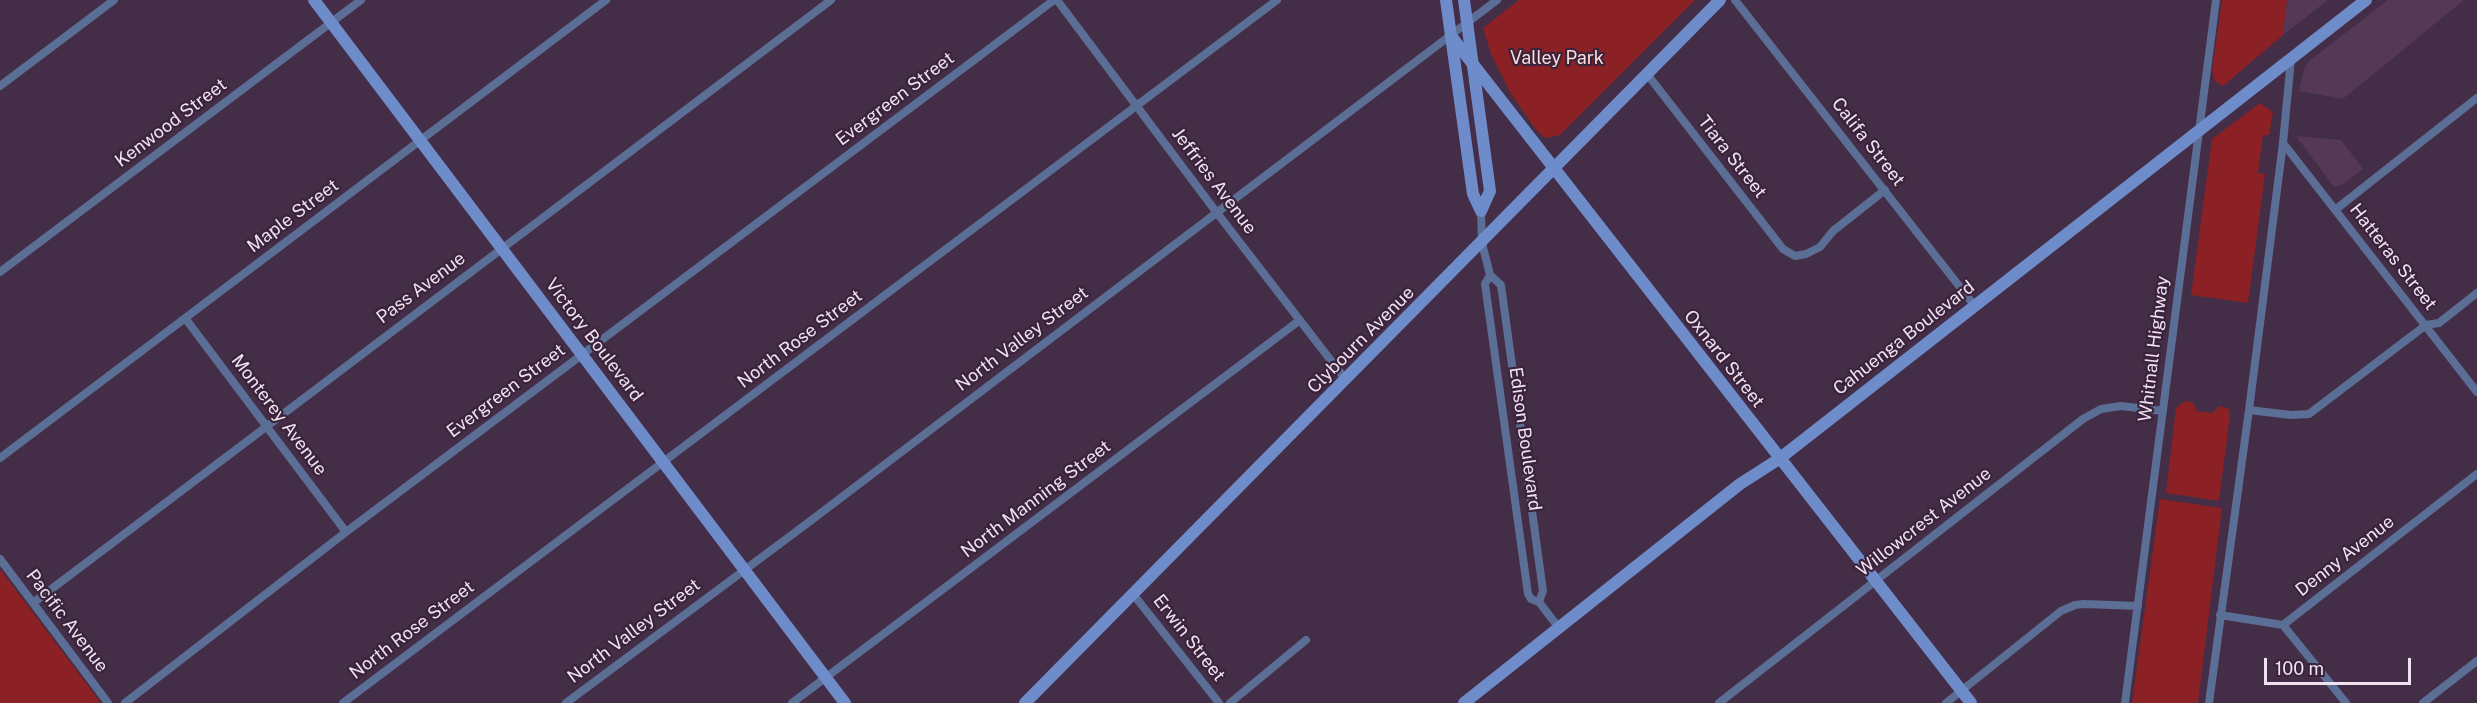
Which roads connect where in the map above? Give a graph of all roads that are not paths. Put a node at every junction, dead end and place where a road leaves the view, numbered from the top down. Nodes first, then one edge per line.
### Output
1 (114, 0) edge
2 (314, 0) edge
3 (361, 0) edge
4 (606, 0) edge
5 (831, 0) edge
6 (1055, 0) edge
7 (1277, 0) edge
8 (1446, 0) edge
9 (1464, 0) edge
10 (1497, 0) edge
11 (1720, 0) edge
12 (1735, 0) edge
13 (2216, 0) edge
14 (2366, 0) edge
15 (1467, 22) junction
16 (331, 23) junction
17 (1451, 36) junction
18 (2291, 59) junction
19 (1473, 64) junction
20 (1647, 74) junction
21 (0, 86) edge
22 (2477, 98) edge
23 (1137, 106) junction
24 (2199, 132) junction
25 (420, 141) junction
26 (2283, 143) junction
27 (1553, 169) junction
28 (1885, 190) junction
29 (2335, 210) junction
30 (1481, 211) junction
31 (1217, 213) junction
32 (1482, 243) junction
33 (501, 248) junction
34 (0, 272) edge
35 (1490, 275) junction
36 (2477, 293) edge
37 (1974, 305) junction
38 (185, 318) junction
39 (1300, 320) junction
40 (2426, 326) junction
41 (582, 354) junction
42 (1346, 380) junction
43 (2477, 392) edge
44 (2249, 410) junction
45 (2163, 411) junction
46 (266, 425) junction
47 (0, 458) edge
48 (1779, 459) junction
49 (663, 461) junction
50 (2477, 474) edge
51 (346, 532) junction
52 (0, 559) edge
53 (744, 569) junction
54 (1875, 581) junction
55 (1133, 594) junction
56 (1539, 602) junction
57 (33, 603) junction
58 (2138, 606) junction
59 (2220, 615) junction
60 (2283, 625) junction
61 (1559, 628) junction
62 (1306, 640) dead end
63 (2477, 661) edge
64 (826, 678) junction
65 (1961, 691) junction
66 (108, 703) edge
67 (125, 703) edge
68 (343, 703) edge
69 (566, 703) edge
70 (792, 703) edge
71 (845, 703) edge
72 (1025, 703) edge
73 (1219, 703) edge
74 (1230, 703) edge
75 (1464, 703) edge
76 (1719, 703) edge
77 (1946, 703) edge
78 (1971, 703) edge
79 (2125, 703) edge
80 (2209, 703) edge
81 (2346, 703) edge
82 (2423, 703) edge

1 - 21 street
2 - 16 main road, Victory Boulevard
3 - 16 street, Kenwood Street
4 - 25 street, Maple Street
5 - 33 street, Pass Avenue
6 - 23 street, Jeffries Avenue
6 - 41 street, Evergreen Street
7 - 23 street, North Rose Street
8 - 17 main road, Edison Boulevard
9 - 15 main road, Edison Boulevard
10 - 15 street, North Valley Street
11 - 20 main road, Clybourn Avenue
12 - 28 street, Califa Street
13 - 24 street, Whitnall Highway
14 - 18 main road, Cahuenga Boulevard
15 - 17 street, North Valley Street
15 - 19 main road, Edison Boulevard
16 - 25 main road, Victory Boulevard
16 - 34 street, Kenwood Street
17 - 19 main road, Oxnard Street
17 - 30 main road, Edison Boulevard
17 - 31 street, North Valley Street
18 - 24 main road, Cahuenga Boulevard
18 - 26 street
19 - 27 main road, Oxnard Street
19 - 30 main road, Edison Boulevard
20 - 27 main road, Clybourn Avenue
20 - 28 street, Tiara Street
22 - 29 street
23 - 31 street, Jeffries Avenue
23 - 49 street, North Rose Street
24 - 37 main road, Cahuenga Boulevard
24 - 45 street, Whitnall Highway
25 - 33 main road, Victory Boulevard
25 - 38 street, Maple Street
26 - 29 street, Hatteras Street
26 - 44 street
27 - 32 main road, Clybourn Avenue
27 - 48 main road, Oxnard Street
28 - 37 street, Califa Street
29 - 40 street, Hatteras Street
30 - 32 street, Edison Boulevard
31 - 39 street, Jeffries Avenue
31 - 53 street, North Valley Street
32 - 35 street, Edison Boulevard
32 - 42 main road, Clybourn Avenue
33 - 41 main road, Victory Boulevard
33 - 46 street, Pass Avenue
35 - 56 street, Edison Boulevard
35 - 56 street, Edison Boulevard
36 - 40 street
37 - 48 main road, Cahuenga Boulevard
38 - 46 street, Monterey Avenue
38 - 47 street, Maple Street
39 - 42 street, Jeffries Avenue
39 - 64 street, North Manning Street
40 - 43 street, Hatteras Street
40 - 44 street
41 - 49 main road, Victory Boulevard
41 - 51 street, Evergreen Street
42 - 55 main road, Clybourn Avenue
44 - 59 street
45 - 54 street, Willowcrest Avenue
45 - 58 street, Whitnall Highway
46 - 51 street, Monterey Avenue
46 - 57 street, Pass Avenue
48 - 54 main road, Oxnard Street
48 - 61 main road, Cahuenga Boulevard
49 - 53 main road, Victory Boulevard
49 - 68 street, North Rose Street
50 - 60 street, Denny Avenue
51 - 67 street, Evergreen Street
52 - 57 street, Pacific Avenue
53 - 64 main road, Victory Boulevard
53 - 69 street, North Valley Street
54 - 65 main road, Oxnard Street
54 - 76 street, Willowcrest Avenue
55 - 72 main road, Clybourn Avenue
55 - 73 street, Erwin Street
56 - 61 street, Edison Boulevard
57 - 66 street, Pacific Avenue
58 - 65 street
58 - 79 street, Whitnall Highway
59 - 60 street
59 - 80 street
60 - 81 street
61 - 75 main road, Cahuenga Boulevard
62 - 74 street
63 - 82 street
64 - 70 street, North Manning Street
64 - 71 main road, Victory Boulevard
65 - 77 street
65 - 78 main road, Oxnard Street

